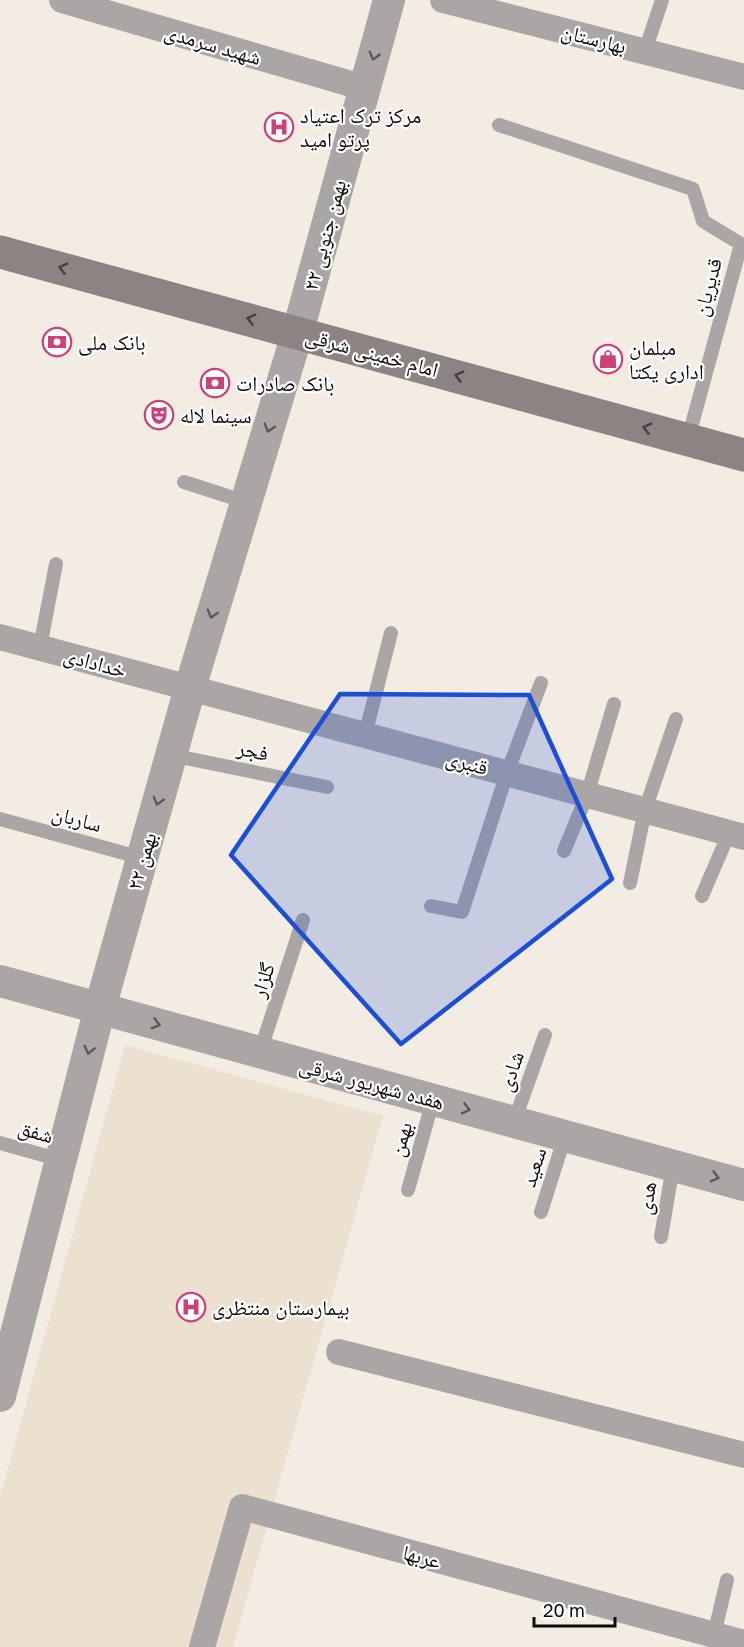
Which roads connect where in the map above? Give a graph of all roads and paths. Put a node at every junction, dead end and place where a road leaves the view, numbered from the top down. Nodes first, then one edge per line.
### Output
1 (62, 0) edge
2 (389, 0) edge
3 (443, 0) edge
4 (662, 0) edge
5 (645, 51) junction
6 (744, 77) edge
7 (365, 88) junction
8 (499, 125) dead end
9 (0, 252) edge
10 (298, 331) junction
11 (688, 439) junction
12 (744, 455) edge
13 (184, 482) dead end
14 (246, 502) junction
15 (56, 564) dead end
16 (391, 633) dead end
17 (0, 637) edge
18 (40, 648) junction
19 (541, 683) dead end
20 (190, 688) junction
21 (614, 704) dead end
22 (676, 718) dead end
23 (365, 735) junction
24 (171, 755) junction
25 (507, 773) junction
26 (327, 787) dead end
27 (588, 795) junction
28 (645, 810) junction
29 (0, 819) edge
30 (736, 835) edge
31 (564, 851) dead end
32 (142, 858) junction
33 (630, 882) dead end
34 (702, 896) dead end
35 (431, 906) dead end
36 (303, 920) dead end
37 (0, 981) edge
38 (100, 1008) junction
39 (545, 1035) dead end
40 (260, 1052) junction
41 (433, 1100) junction
42 (514, 1122) junction
43 (565, 1136) junction
44 (0, 1143) edge
45 (61, 1160) junction
46 (673, 1166) junction
47 (744, 1185) edge
48 (408, 1190) dead end
49 (541, 1212) dead end
50 (661, 1237) dead end
51 (8, 1329) edge
52 (339, 1352) dead end
53 (0, 1396) edge
54 (744, 1455) edge
55 (727, 1580) dead end
56 (714, 1635) junction
57 (744, 1643) edge
58 (202, 1647) edge

1 - 7 street, شهید سرمدی
2 -> 7 street, ۲۲ بهمن جنوبی
3 - 5 street, بهارستان
4 - 5 lane
5 - 6 street, بهارستان
7 - 10 street, ۲۲ بهمن جنوبی
8 - 11 lane, قدیریان
10 -> 9 main road, امام خمینی شرقی
11 -> 10 main road, امام خمینی شرقی
10 -> 14 street, ۲۲ بهمن
11 - 12 main road, امام خمینی شرقی
13 - 14 lane
14 -> 20 street, ۲۲ بهمن
15 - 18 lane
16 - 23 lane
17 - 18 street, خدادادی
18 - 20 street, خدادادی
19 - 25 lane
20 - 23 street, قنبری
20 - 24 street, ۲۲ بهمن
21 - 27 lane
22 - 28 lane
23 - 25 street, قنبری
24 - 26 lane, فجر
24 -> 32 street, ۲۲ بهمن
25 - 27 street, قنبری
25 - 35 lane
27 - 28 street, قنبری
27 - 31 lane
28 - 30 street, قنبری
28 - 33 lane
29 - 32 lane, ساربان
30 - 34 lane
32 - 38 street, ۲۲ بهمن
36 - 40 lane, گلزار
37 - 38 street, هفده شهریور شرقی
38 -> 40 street, هفده شهریور شرقی
38 -> 45 street, ۲۲ بهمن
39 - 42 lane, شادی
40 - 41 street, هفده شهریور شرقی
41 -> 42 street, هفده شهریور شرقی
41 - 48 lane, بهمن
42 - 43 street, هفده شهریور شرقی
43 - 46 street, هفده شهریور شرقی
43 - 49 lane, سعید
44 - 45 lane, شفق
45 - 51 street, ۲۲ بهمن
46 -> 47 street, هفده شهریور شرقی
46 - 50 lane, هدی
51 - 53 street, ۲۲ بهمن
52 - 54 street
55 - 56 lane
56 - 57 street, عربها
56 - 58 street, عربها

